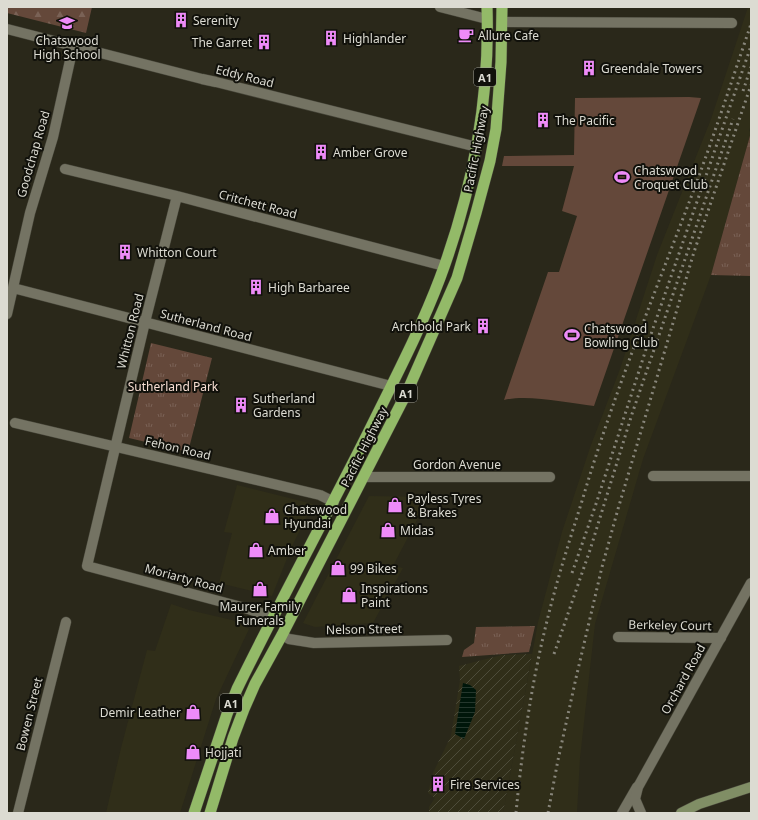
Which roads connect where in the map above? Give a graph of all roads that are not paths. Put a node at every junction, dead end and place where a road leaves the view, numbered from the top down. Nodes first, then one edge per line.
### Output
1 (440, 7) edge
2 (487, 7) edge
3 (502, 7) edge
4 (487, 19) junction
5 (502, 22) junction
6 (732, 23) dead end
7 (7, 29) edge
8 (73, 47) junction
9 (477, 147) junction
10 (65, 169) dead end
11 (177, 196) junction
12 (444, 266) junction
13 (13, 288) junction
14 (7, 314) edge
15 (145, 322) junction
16 (391, 386) junction
17 (15, 422) dead end
18 (116, 446) junction
19 (653, 476) dead end
20 (751, 476) edge
21 (364, 477) junction
22 (550, 477) dead end
23 (334, 502) junction
24 (87, 566) joint
25 (751, 583) edge
26 (273, 618) junction
27 (66, 622) dead end
28 (282, 635) junction
29 (618, 637) dead end
30 (721, 638) junction
31 (447, 640) dead end
32 (638, 787) junction
33 (751, 787) edge
34 (18, 813) edge
35 (194, 813) edge
36 (210, 813) edge
37 (622, 813) edge
38 (641, 813) edge
39 (681, 813) edge

1 - 4 street
2 - 4 highway, Pacific Highway / A1
3 - 5 highway, Pacific Highway / A1
4 - 9 highway, Pacific Highway / A1
5 - 6 street
5 - 21 highway, Pacific Highway / A1
7 - 8 street, Eddy Road
8 - 9 street, Eddy Road
8 - 13 street, Goodchap Road
9 - 12 highway, Pacific Highway / A1
10 - 11 street, Critchett Road
11 - 12 street, Critchett Road
11 - 15 street, Whitton Road
12 - 16 highway, Pacific Highway / A1
13 - 14 street, Goodchap Road
13 - 15 street, Sutherland Road
15 - 16 street, Sutherland Road
15 - 18 street, Whitton Road
16 - 23 highway, Pacific Highway / A1
17 - 18 street, Fehon Road
18 - 23 street, Fehon Road
18 - 24 street, Whitton Road
19 - 20 street
21 - 22 street, Gordon Avenue
21 - 28 highway, Pacific Highway / A1
23 - 26 highway, Pacific Highway / A1
24 - 26 street, Moriarty Road
25 - 30 street, Orchard Road
26 - 35 highway, Pacific Highway / A1
27 - 34 street, Bowen Street
28 - 31 street, Nelson Street
28 - 36 highway, Pacific Highway / A1
29 - 30 street, Berkeley Court
30 - 32 street, Orchard Road
32 - 37 street, Orchard Road
32 - 38 street, Orchard Road
33 - 39 main road

